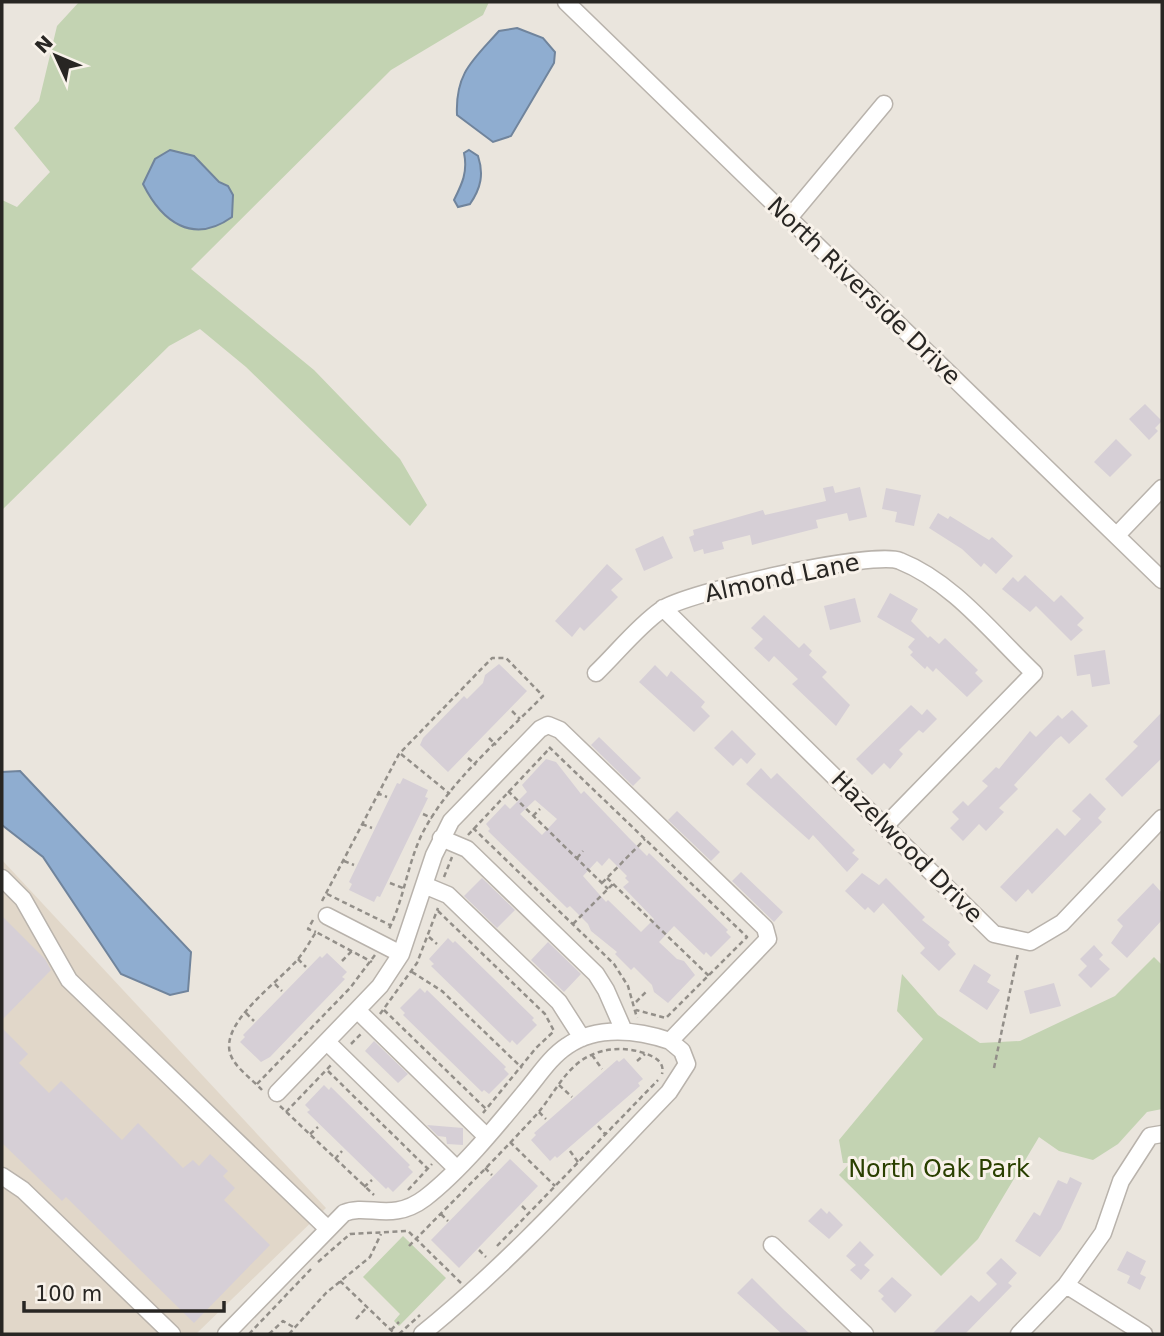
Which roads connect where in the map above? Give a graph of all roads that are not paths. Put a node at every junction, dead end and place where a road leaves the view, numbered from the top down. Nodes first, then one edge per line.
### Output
1 (566, 2) edge
2 (884, 104) dead end
3 (789, 218) junction
4 (1162, 488) edge
5 (1117, 536) junction
6 (1162, 580) edge
7 (663, 608) junction
8 (596, 673) dead end
9 (1161, 821) edge
10 (885, 826) junction
11 (441, 838) junction
12 (2, 878) edge
13 (424, 885) junction
14 (320, 914) road end
15 (401, 954) junction
16 (357, 1010) junction
17 (631, 1032) junction
18 (582, 1038) junction
19 (670, 1041) junction
20 (327, 1042) junction
21 (277, 1093) dead end
22 (1162, 1134) edge
23 (486, 1136) junction
24 (456, 1168) junction
25 (2, 1176) edge
26 (327, 1229) junction
27 (772, 1245) dead end
28 (1066, 1285) junction
29 (172, 1334) edge
30 (226, 1334) edge
31 (422, 1334) edge
32 (865, 1334) edge
33 (1019, 1334) edge
34 (1144, 1334) edge

1 - 3 street, North Riverside Drive
2 - 3 street
3 - 5 street, North Riverside Drive
4 - 5 street
5 - 6 street, North Riverside Drive
7 - 8 street, Almond Lane
7 - 10 street, Hazelwood Drive
7 - 10 street, Almond Lane
9 - 10 street, Hazelwood Drive
11 - 13 street
11 - 17 street
11 - 19 street
12 - 26 street
13 - 15 street
13 - 18 street
14 - 15 street
15 - 16 street
16 - 20 street
16 - 23 street
17 - 18 street
17 - 19 street
18 - 23 street
19 - 31 street
20 - 21 street
20 - 24 street
22 - 28 street
23 - 24 street
24 - 26 street
25 - 29 street
26 - 30 street
27 - 32 street
28 - 33 street
28 - 34 street

